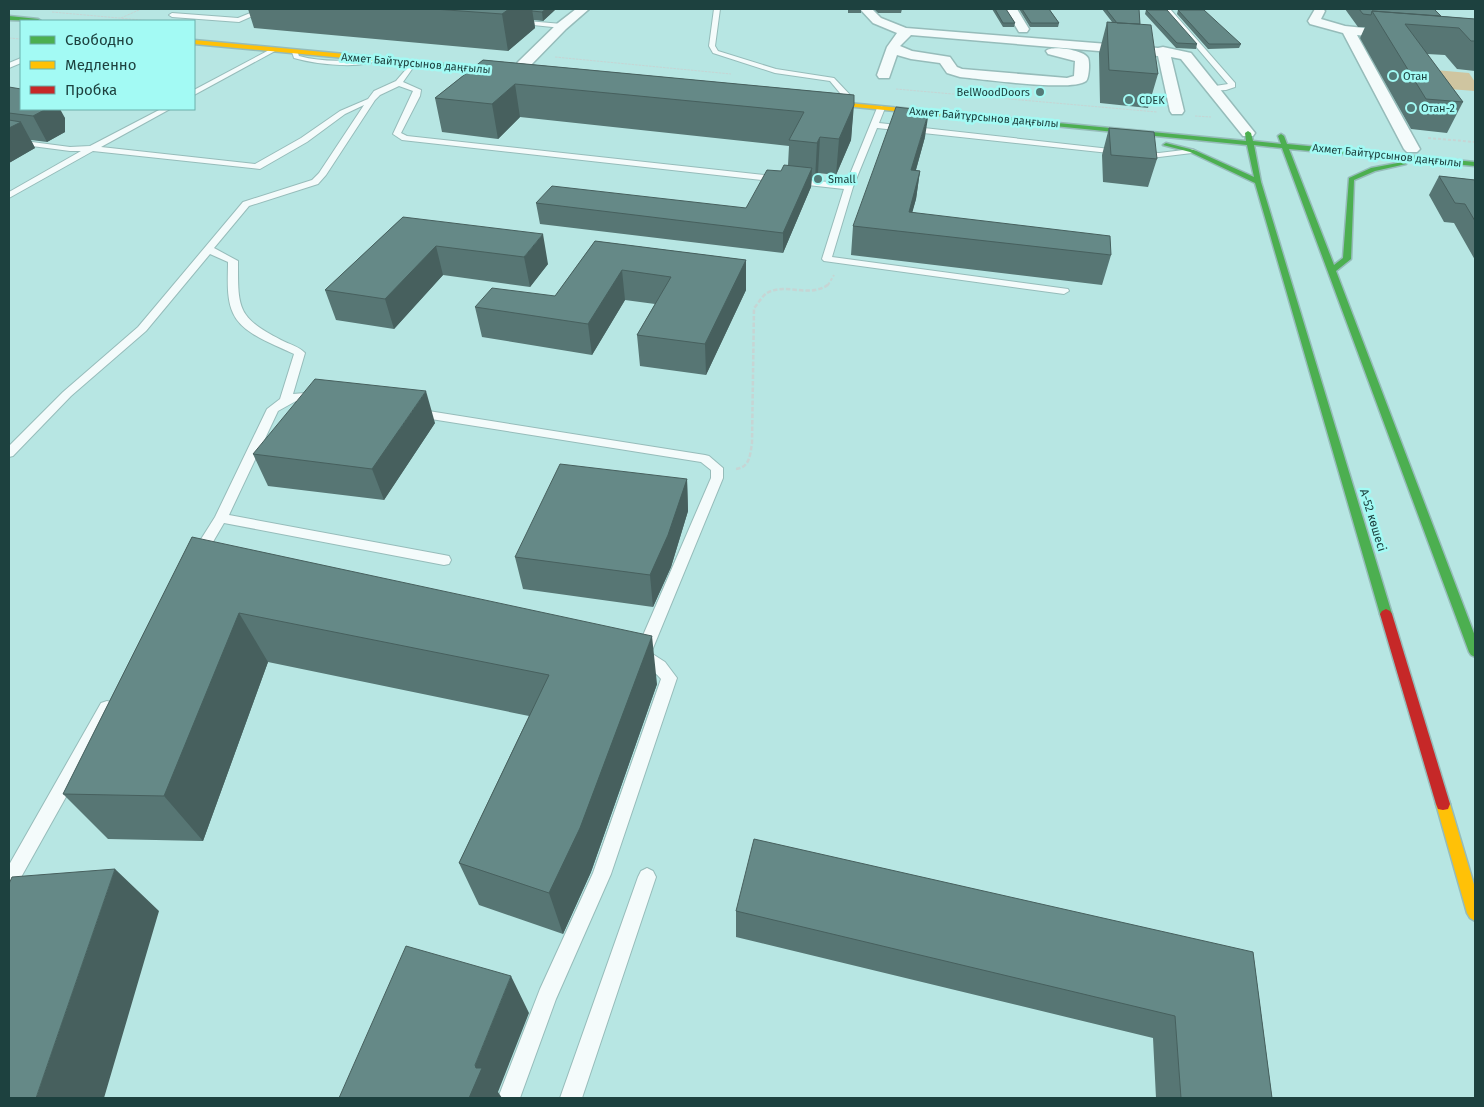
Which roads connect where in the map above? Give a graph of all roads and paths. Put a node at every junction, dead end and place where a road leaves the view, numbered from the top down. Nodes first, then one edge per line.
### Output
1 (141, 9) edge
2 (187, 9) edge
3 (265, 9) edge
4 (583, 9) edge
5 (717, 9) edge
6 (866, 9) edge
7 (1011, 9) edge
8 (1167, 9) edge
9 (1318, 10) edge
10 (52, 12) dead end
11 (253, 14) junction
12 (511, 16) dead end
13 (169, 17) joint
14 (9, 18) edge
15 (121, 18) junction
16 (28, 20) edge
17 (142, 20) edge
18 (506, 21) dead end
19 (1400, 24) edge
20 (544, 25) junction
21 (562, 26) junction
22 (1023, 29) dead end
23 (1349, 32) junction
24 (904, 34) junction
25 (195, 36) edge
26 (1407, 36) edge
27 (195, 42) edge
28 (983, 43) junction
29 (242, 44) junction
30 (893, 47) junction
31 (273, 50) junction
32 (1163, 51) junction
33 (945, 60) junction
34 (414, 62) junction
35 (529, 65) junction
36 (738, 75) dead end
37 (884, 75) dead end
38 (399, 83) junction
39 (895, 89) dead end
40 (1212, 89) junction
41 (195, 92) edge
42 (848, 98) junction
43 (370, 101) junction
44 (881, 108) junction
45 (164, 110) edge
46 (1158, 112) edge
47 (1182, 113) joint
48 (1236, 119) junction
49 (1044, 123) junction
50 (874, 125) junction
51 (1405, 136) junction
52 (1249, 137) junction
53 (1283, 140) junction
54 (9, 141) edge
55 (1475, 142) edge
56 (92, 148) junction
57 (1412, 149) junction
58 (1192, 151) junction
59 (1475, 155) edge
60 (1427, 159) junction
61 (1475, 164) edge
62 (1258, 182) junction
63 (850, 187) junction
64 (9, 195) edge
65 (208, 249) junction
66 (839, 260) junction
67 (1332, 270) junction
68 (1064, 292) dead end
69 (286, 399) junction
70 (334, 400) edge
71 (402, 411) edge
72 (9, 453) edge
73 (716, 468) junction
74 (221, 518) junction
75 (444, 560) dead end
76 (191, 567) edge
77 (625, 650) edge
78 (1475, 652) edge
79 (643, 654) junction
80 (116, 693) edge
81 (647, 877) dead end
82 (9, 882) edge
83 (1475, 913) edge
84 (510, 1098) edge
85 (571, 1098) edge

1 - 15 path
2 - 11 lane
2 - 13 lane
3 - 11 lane
4 - 21 street
5 - 42 lane
6 - 24 street
7 - 22 street
8 - 40 lane
9 - 19 street
9 - 23 street
10 - 15 path
11 - 13 lane
12 - 20 lane
14 - 16 street
15 - 17 path
18 - 20 lane
20 - 21 lane
21 - 35 street
23 - 26 street
23 - 51 street
24 - 28 street
24 - 30 street
24 - 32 street
25 - 29 street, Ахмет Байтұрсынов даңғылы
27 - 29 street, Ахмет Байтұрсынов даңғылы
28 - 33 street
28 - 33 street
29 - 31 street, Ахмет Байтұрсынов даңғылы
29 - 35 street, Ахмет Байтұрсынов даңғылы
30 - 33 street
30 - 37 street
31 - 34 street, Ахмет Байтұрсынов даңғылы
31 - 41 lane
32 - 40 street
32 - 47 street
34 - 35 street, Ахмет Байтұрсынов даңғылы
34 - 38 lane
35 - 36 path
38 - 43 lane
38 - 63 lane
39 - 46 path
40 - 48 street
42 - 44 street, Ахмет Байтұрсынов даңғылы
42 - 52 street, Ахмет Байтұрсынов даңғылы
43 - 56 lane
43 - 65 lane
44 - 49 street, Ахмет Байтұрсынов даңғылы
44 - 50 lane
45 - 56 lane
47 - 48 path
48 - 52 street
49 - 52 street, Ахмет Байтұрсынов даңғылы
49 - 58 street
50 - 58 lane
50 - 63 lane
51 - 55 path
51 - 57 street
52 - 53 street, Ахмет Байтұрсынов даңғылы
52 - 62 street, А-52 көшесі
53 - 57 street, Ахмет Байтұрсынов даңғылы
53 - 60 street, Ахмет Байтұрсынов даңғылы
53 - 67 street
54 - 56 lane
56 - 64 lane
57 - 59 street, Ахмет Байтұрсынов даңғылы
58 - 62 street
60 - 61 street, Ахмет Байтұрсынов даңғылы
60 - 67 street
62 - 83 street, А-52 көшесі
63 - 66 lane
65 - 69 lane
65 - 72 lane
66 - 68 lane
66 - 73 path
67 - 78 street
69 - 70 lane
69 - 74 lane
71 - 73 lane
73 - 79 lane
74 - 75 lane
74 - 76 lane
77 - 79 lane
79 - 84 lane
80 - 82 lane
81 - 85 lane

